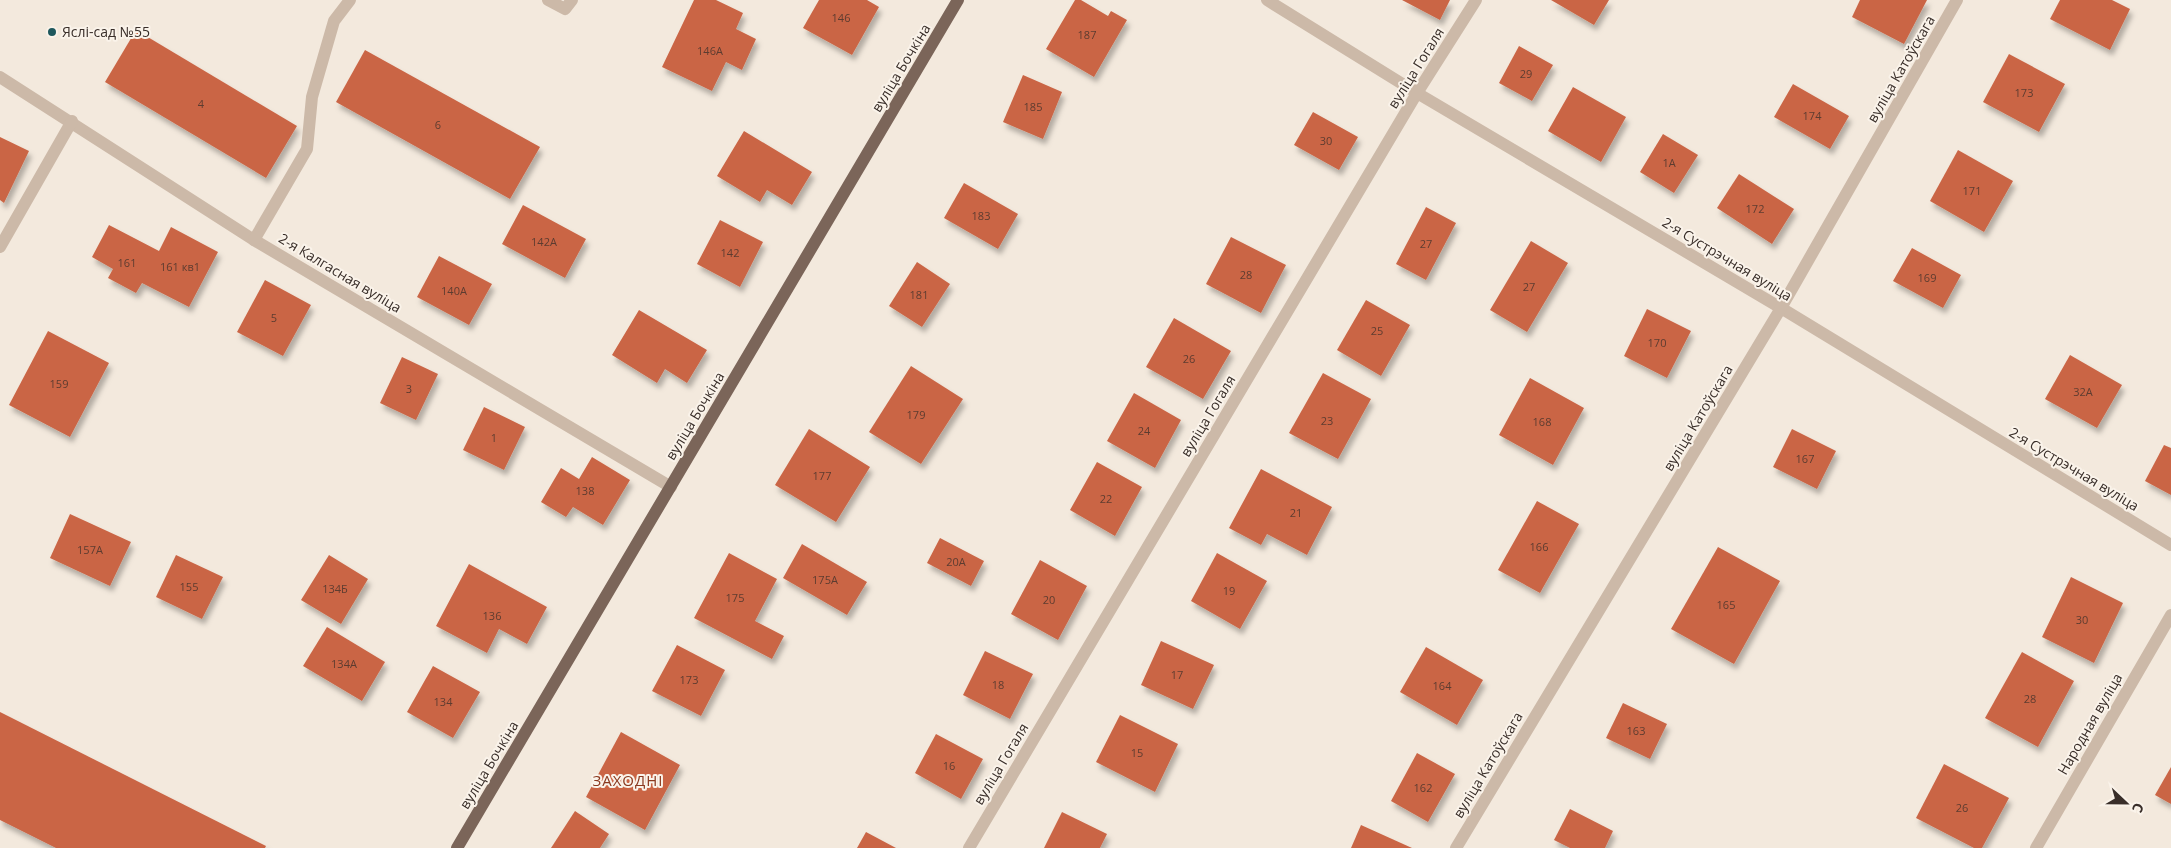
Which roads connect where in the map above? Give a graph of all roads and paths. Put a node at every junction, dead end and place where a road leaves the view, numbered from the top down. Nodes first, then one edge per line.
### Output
1 (350, 0) edge
2 (548, 0) edge
3 (572, 0) edge
4 (958, 0) edge
5 (1267, 0) edge
6 (1476, 0) edge
7 (1958, 0) edge
8 (0, 77) edge
9 (1417, 93) junction
10 (72, 122) junction
11 (254, 240) junction
12 (0, 247) edge
13 (1781, 308) junction
14 (671, 487) junction
15 (2171, 546) edge
16 (2171, 615) edge
17 (457, 848) edge
18 (969, 848) edge
19 (1456, 848) edge
20 (2036, 848) edge

1 - 11 street
2 - 3 street
4 - 14 main road, вуліца Бочкіна
5 - 9 street, 2-я Сустрэчная вуліца
6 - 9 street, вуліца Гогаля
7 - 13 street, вуліца Катоўскага
8 - 10 street, 2-я Калгасная вуліца
9 - 13 street, 2-я Сустрэчная вуліца
9 - 18 street, вуліца Гогаля
10 - 11 street, 2-я Калгасная вуліца
10 - 12 street
11 - 14 street, 2-я Калгасная вуліца
13 - 15 street, 2-я Сустрэчная вуліца
13 - 19 street, вуліца Катоўскага
14 - 17 main road, вуліца Бочкіна
16 - 20 street, Народная вуліца

